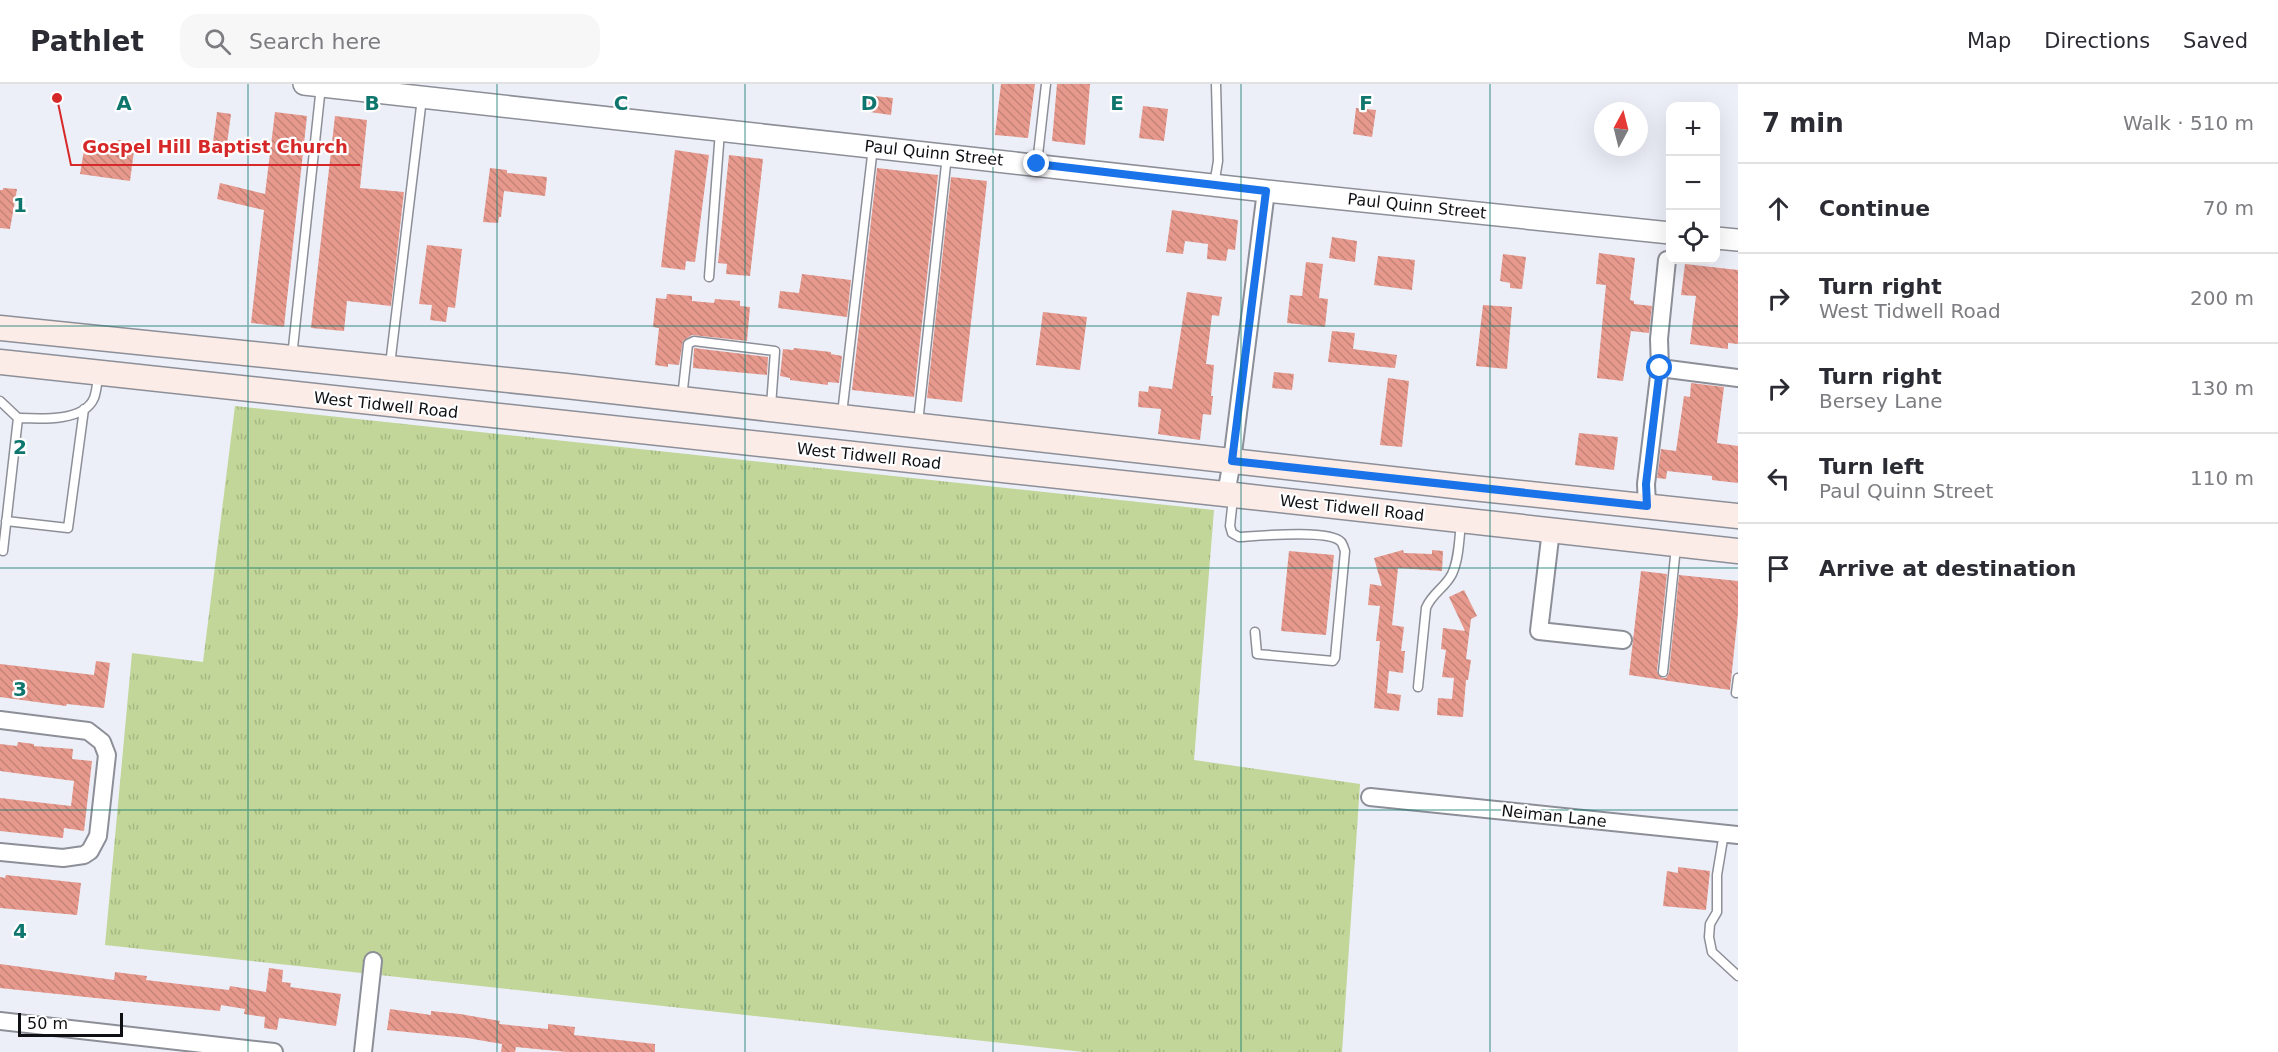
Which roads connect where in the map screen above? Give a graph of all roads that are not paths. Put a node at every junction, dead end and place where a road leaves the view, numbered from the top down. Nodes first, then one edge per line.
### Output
1 (1046, 84) edge
2 (1216, 84) edge
3 (312, 85) edge
4 (422, 97) junction
5 (720, 130) junction
6 (873, 147) junction
7 (947, 155) junction
8 (1037, 164) junction
9 (1214, 185) junction
10 (1266, 191) junction
11 (1666, 232) edge
12 (1720, 238) edge
13 (1738, 240) edge
14 (1667, 264) edge
15 (708, 277) dead end
16 (0, 328) edge
17 (118, 341) junction
18 (291, 359) junction
19 (0, 362) edge
20 (1660, 368) junction
21 (390, 369) junction
22 (106, 374) junction
23 (1738, 378) edge
24 (566, 386) junction
25 (682, 400) junction
26 (0, 401) edge
27 (84, 409) junction
28 (770, 410) junction
29 (18, 418) junction
30 (842, 418) junction
31 (555, 423) junction
32 (918, 427) junction
33 (1009, 437) junction
34 (1232, 461) junction
35 (998, 470) junction
36 (1463, 487) junction
37 (1230, 494) junction
38 (1646, 495) junction
39 (1738, 516) edge
40 (1461, 520) junction
41 (6, 521) junction
42 (1551, 530) junction
43 (1676, 544) junction
44 (3, 551) dead end
45 (1738, 551) edge
46 (1255, 632) dead end
47 (1623, 640) dead end
48 (1663, 672) dead end
49 (1738, 678) edge
50 (1418, 687) dead end
51 (1736, 693) dead end
52 (0, 720) edge
53 (1370, 797) dead end
54 (1731, 834) edge
55 (0, 852) edge
56 (373, 960) dead end
57 (1738, 976) edge
58 (0, 1022) edge
59 (274, 1052) edge
60 (363, 1052) edge

1 - 8 lane
2 - 9 lane
3 - 4 street, Paul Quinn Street
3 - 18 lane
4 - 5 street, Paul Quinn Street
4 - 21 lane
5 - 6 street, Paul Quinn Street
5 - 15 lane
6 - 7 street, Paul Quinn Street
6 - 30 lane
7 - 8 street, Paul Quinn Street
7 - 32 lane
8 - 9 street, Paul Quinn Street
9 - 10 street, Paul Quinn Street
10 - 11 street, Paul Quinn Street
10 - 34 street
12 - 13 street
14 - 20 street
16 - 17 main road, West Tidwell Road
17 - 18 main road, West Tidwell Road
17 - 22 main road
18 - 21 main road, West Tidwell Road
19 - 22 main road, West Tidwell Road
20 - 23 street
20 - 38 street
21 - 24 main road, West Tidwell Road
22 - 27 lane
22 - 31 main road, West Tidwell Road
24 - 25 main road, West Tidwell Road
24 - 31 main road
25 - 28 main road, West Tidwell Road
25 - 28 lane
26 - 29 lane
27 - 29 lane
27 - 41 lane
28 - 30 main road, West Tidwell Road
29 - 41 lane
30 - 32 main road, West Tidwell Road
31 - 35 main road, West Tidwell Road
32 - 33 main road, West Tidwell Road
33 - 34 main road, West Tidwell Road
33 - 35 main road
34 - 36 main road, West Tidwell Road
34 - 37 street
35 - 37 main road, West Tidwell Road
36 - 38 main road, West Tidwell Road
36 - 40 main road
37 - 40 main road, West Tidwell Road
37 - 46 lane
38 - 39 main road, West Tidwell Road
40 - 42 main road, West Tidwell Road
40 - 50 lane
41 - 44 lane
42 - 43 main road, West Tidwell Road
42 - 47 street
43 - 45 main road, West Tidwell Road
43 - 48 lane
49 - 51 lane
52 - 55 street
53 - 54 street, Neiman Lane
54 - 57 lane
56 - 60 street
58 - 59 street

